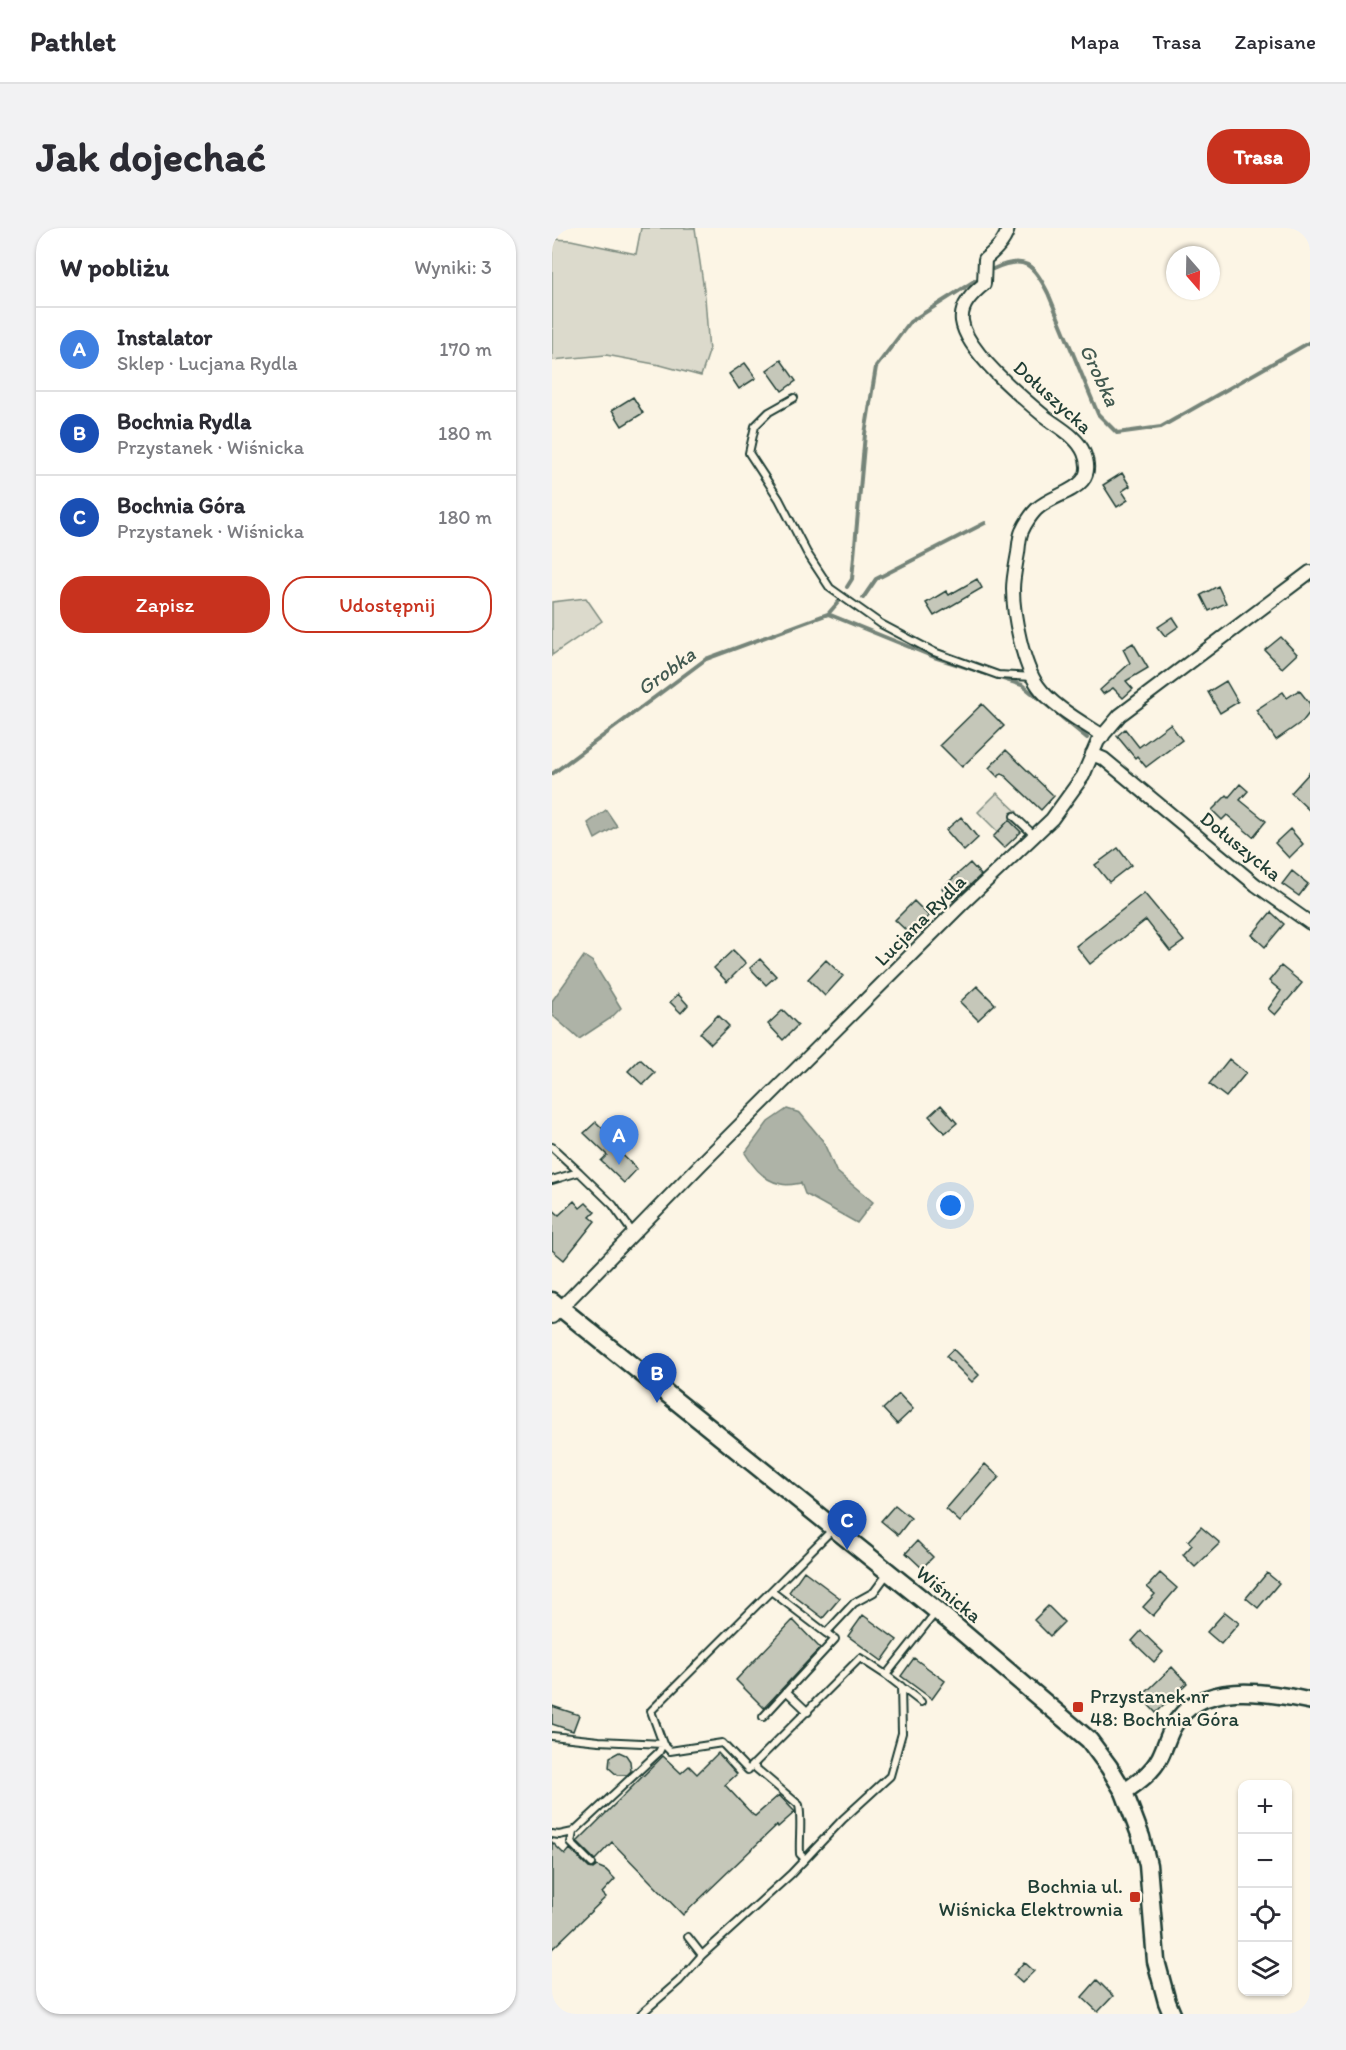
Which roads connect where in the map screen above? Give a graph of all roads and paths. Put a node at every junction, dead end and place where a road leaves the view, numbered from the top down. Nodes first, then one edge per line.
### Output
1 (1008, 228) edge
2 (794, 398) dead end
3 (1310, 572) edge
4 (1034, 677) junction
5 (1103, 736) junction
6 (1092, 754) junction
7 (1014, 816) dead end
8 (1035, 836) junction
9 (1310, 923) edge
10 (552, 1147) edge
11 (579, 1172) junction
12 (552, 1180) edge
13 (633, 1233) junction
14 (555, 1309) edge
15 (834, 1528) junction
16 (889, 1573) junction
17 (771, 1591) junction
18 (937, 1611) junction
19 (826, 1633) junction
20 (886, 1675) junction
21 (901, 1686) junction
22 (787, 1692) junction
23 (1310, 1701) edge
24 (921, 1702) dead end
25 (808, 1712) junction
26 (762, 1718) dead end
27 (552, 1736) edge
28 (663, 1744) junction
29 (752, 1766) junction
30 (1124, 1792) junction
31 (573, 1832) junction
32 (552, 1834) edge
33 (805, 1859) junction
34 (592, 1864) dead end
35 (688, 1937) dead end
36 (702, 1955) junction
37 (640, 2014) edge
38 (1172, 2014) edge

1 - 4 street, Dołuszycka
2 - 4 lane
3 - 5 street, Lucjana Rydla
4 - 5 street, Dołuszycka
5 - 6 street, Lucjana Rydla
6 - 8 street, Lucjana Rydla
6 - 9 street, Dołuszycka
7 - 8 lane
8 - 13 street, Lucjana Rydla
10 - 11 lane
11 - 12 lane
11 - 13 lane
13 - 14 street, Lucjana Rydla
14 - 15 main road, Wiśnicka
15 - 16 main road, Wiśnicka
15 - 17 lane
16 - 18 main road, Wiśnicka
16 - 19 lane
17 - 19 lane
17 - 28 lane
18 - 20 lane
18 - 30 main road, Wiśnicka
19 - 22 lane
20 - 21 lane
20 - 25 lane
21 - 24 lane
21 - 33 lane
22 - 25 lane
22 - 26 lane
23 - 30 street
25 - 29 lane
27 - 28 lane
28 - 29 lane
28 - 31 lane
29 - 33 lane
30 - 38 main road, Wiśnicka
31 - 32 lane
31 - 34 lane
33 - 36 lane
35 - 36 lane
36 - 37 lane

